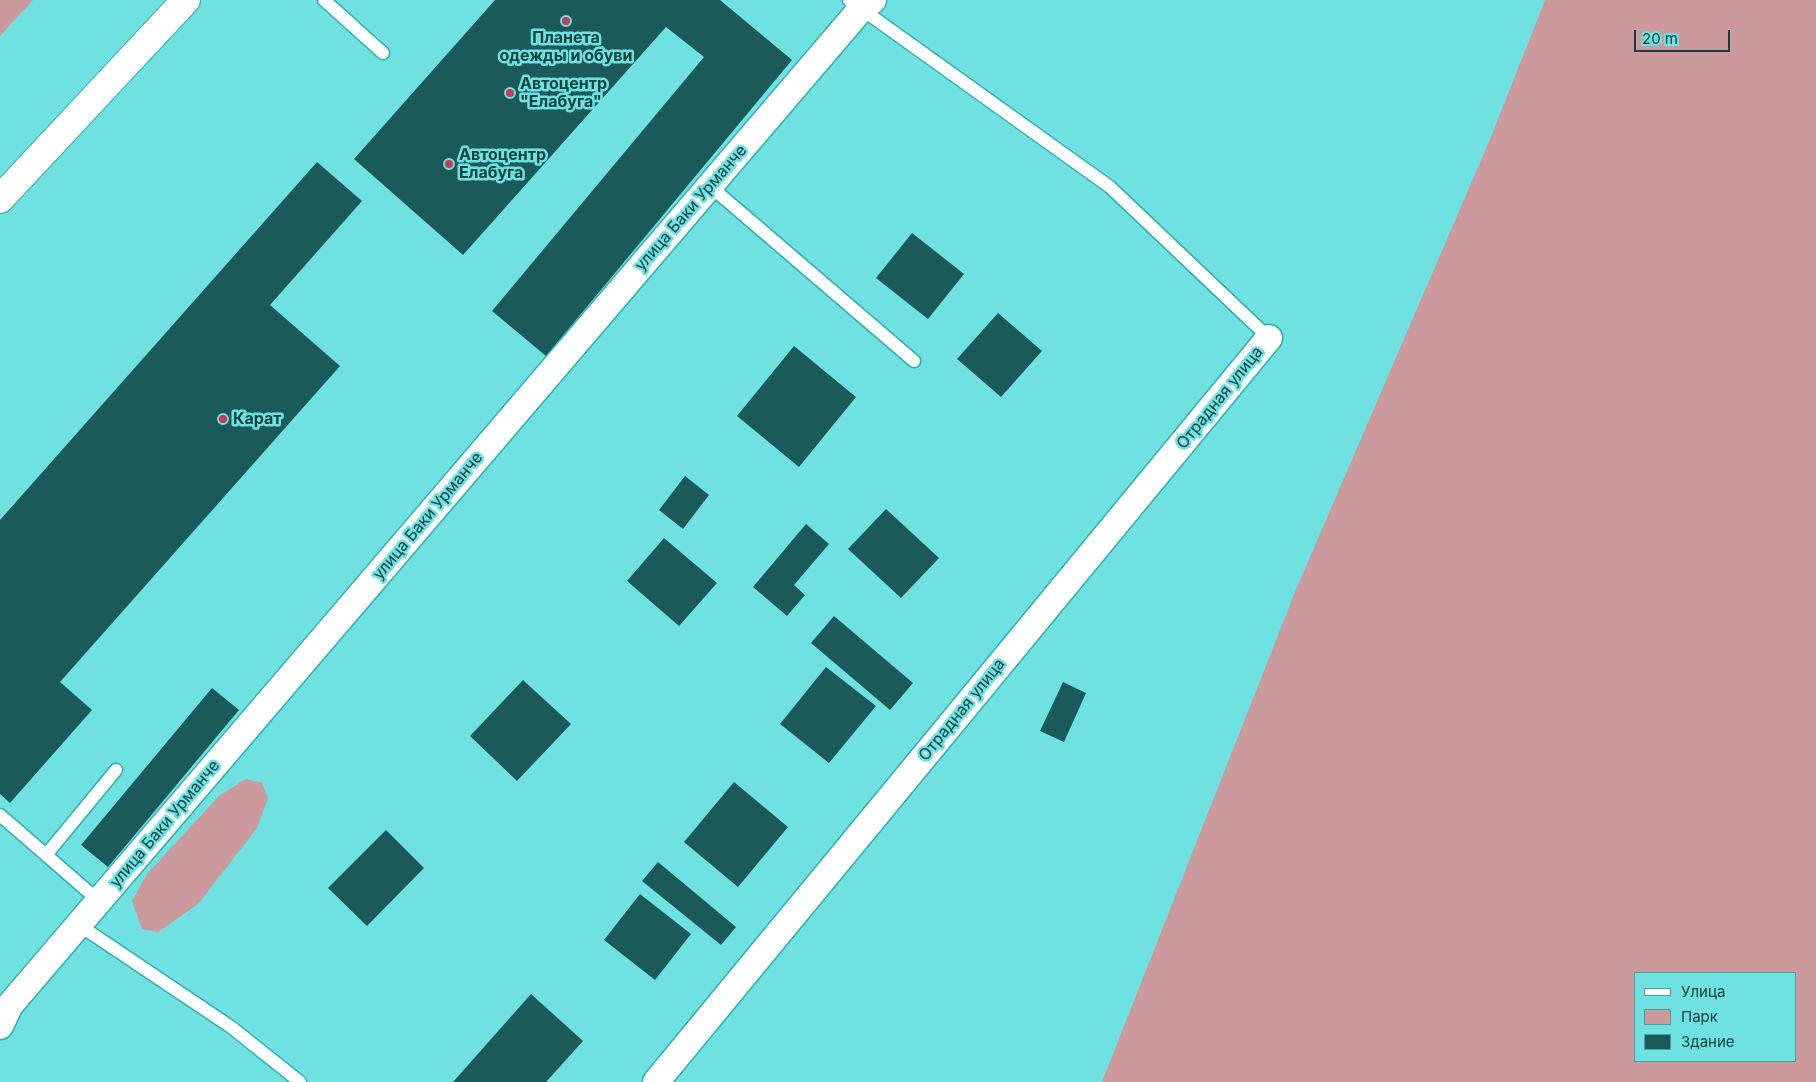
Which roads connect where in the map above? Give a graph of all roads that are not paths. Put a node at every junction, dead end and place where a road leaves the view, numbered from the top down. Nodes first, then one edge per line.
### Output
1 (186, 0) edge
2 (324, 0) edge
3 (861, 3) edge
4 (383, 53) dead end
5 (710, 186) junction
6 (0, 200) edge
7 (1269, 338) joint
8 (914, 361) dead end
9 (116, 770) dead end
10 (0, 815) edge
11 (46, 855) junction
12 (99, 901) junction
13 (79, 924) junction
14 (0, 1026) edge
15 (300, 1082) edge
16 (656, 1082) edge

1 - 6 main road
2 - 4 lane
3 - 5 street, улица Баки Урманче
3 - 7 lane
5 - 8 lane
5 - 12 street, улица Баки Урманче
7 - 16 street, Отрадная улица
9 - 11 lane
10 - 11 lane
11 - 12 lane
12 - 13 street, улица Баки Урманче
13 - 14 street, улица Баки Урманче
13 - 15 lane

